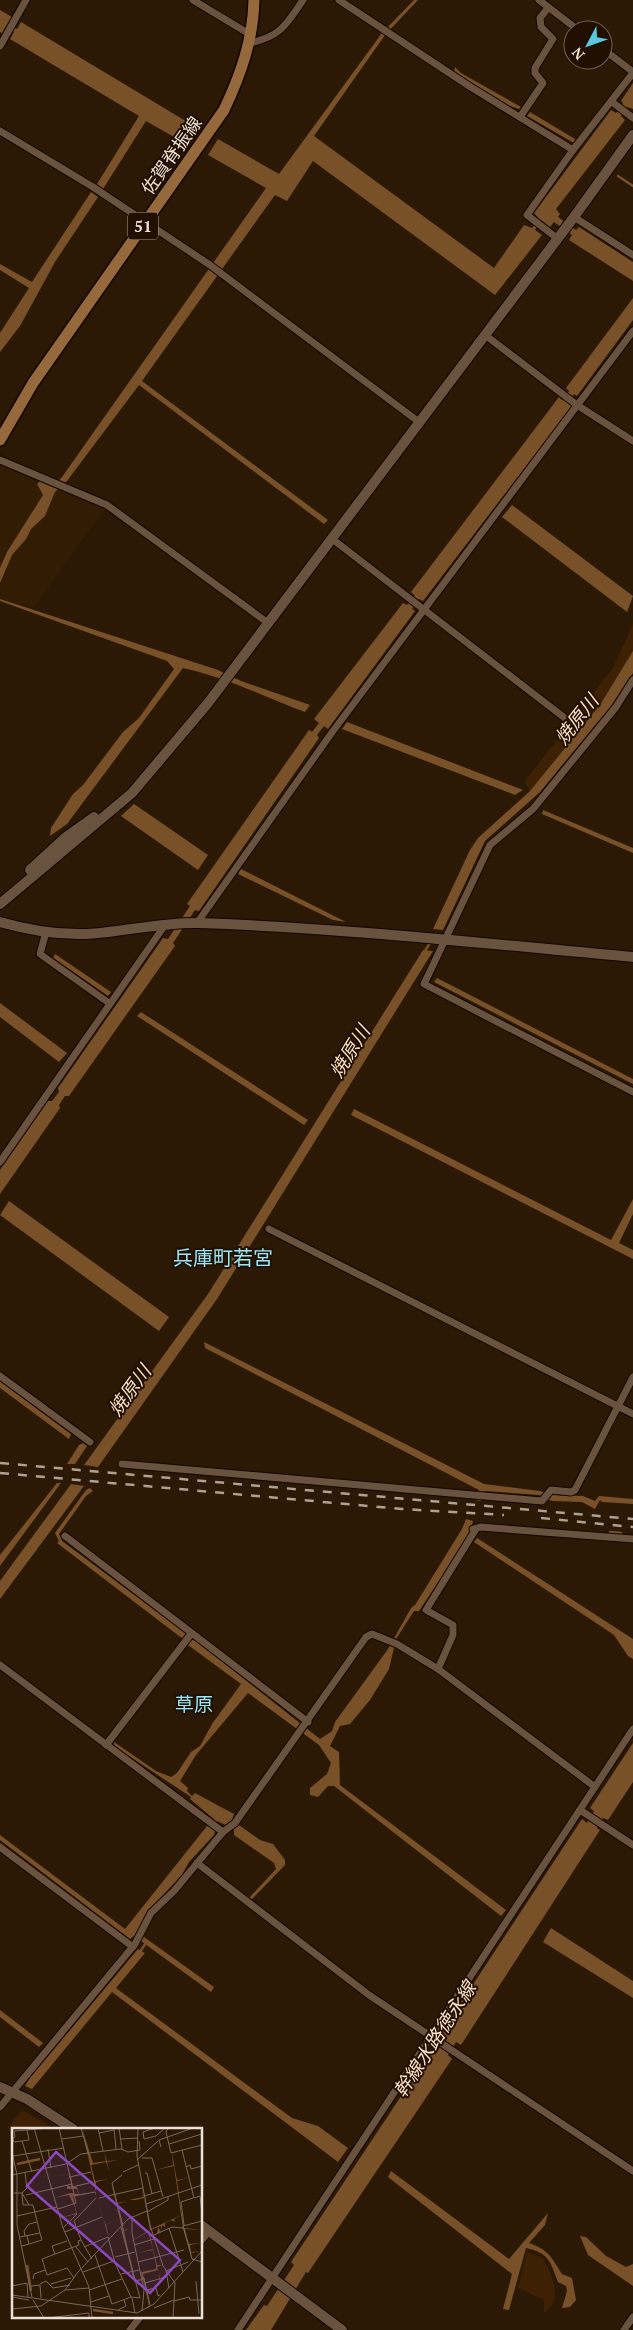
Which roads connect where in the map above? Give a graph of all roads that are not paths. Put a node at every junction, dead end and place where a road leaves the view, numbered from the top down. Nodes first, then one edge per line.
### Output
1 (26, 0) edge
2 (193, 0) edge
3 (254, 0) edge
4 (303, 0) edge
5 (339, 0) edge
6 (538, 0) edge
7 (548, 8) junction
8 (564, 20) edge
9 (250, 39) junction
10 (0, 46) edge
11 (613, 57) edge
12 (633, 72) edge
13 (612, 102) junction
14 (520, 116) junction
15 (632, 118) edge
16 (0, 131) edge
17 (633, 135) edge
18 (573, 150) junction
19 (574, 217) junction
20 (146, 222) junction
21 (558, 238) junction
22 (633, 255) edge
23 (633, 331) edge
24 (485, 335) junction
25 (577, 405) junction
26 (419, 422) junction
27 (0, 440) edge
28 (633, 440) edge
29 (0, 460) edge
30 (331, 538) junction
31 (425, 610) junction
32 (268, 623) junction
33 (633, 680) edge
34 (630, 690) edge
35 (570, 722) dead end
36 (143, 780) junction
37 (0, 897) edge
38 (0, 904) edge
39 (0, 922) edge
40 (192, 923) junction
41 (170, 925) junction
42 (46, 932) junction
43 (445, 941) junction
44 (633, 957) edge
45 (109, 1003) junction
46 (633, 1092) edge
47 (0, 1162) edge
48 (269, 1229) dead end
49 (0, 1376) edge
50 (633, 1377) edge
51 (618, 1406) junction
52 (633, 1414) edge
53 (90, 1442) dead end
54 (122, 1464) dead end
55 (65, 1536) dead end
56 (633, 1539) edge
57 (191, 1634) junction
58 (0, 1665) edge
59 (438, 1669) junction
60 (308, 1722) junction
61 (633, 1729) edge
62 (106, 1746) junction
63 (595, 1787) junction
64 (580, 1810) junction
65 (226, 1828) junction
66 (633, 1844) edge
67 (0, 1847) edge
68 (197, 1863) junction
69 (133, 1947) junction
70 (430, 2036) junction
71 (0, 2087) edge
72 (11, 2092) junction
73 (0, 2107) edge
74 (72, 2128) edge
75 (633, 2171) edge
76 (205, 2228) edge
77 (272, 2278) junction
78 (633, 2317) edge
79 (139, 2318) edge
80 (130, 2330) edge
81 (238, 2330) edge
82 (342, 2330) edge
83 (624, 2330) edge

1 - 10 street
2 - 9 street
3 - 9 main road, 佐賀脊振線 / 51
4 - 9 street
5 - 14 street
6 - 7 street
7 - 8 street
7 - 14 street
9 - 20 main road, 佐賀脊振線 / 51
11 - 12 street
12 - 13 street
13 - 15 street
13 - 18 street
14 - 18 street
16 - 20 street
17 - 19 street
18 - 21 street
19 - 21 street
19 - 22 street
20 - 26 street
20 - 27 main road, 佐賀脊振線 / 51
21 - 24 street
23 - 25 street
24 - 25 street
24 - 26 street
25 - 28 street
25 - 31 street
26 - 30 street
29 - 32 street
30 - 31 street
30 - 32 street
31 - 35 street
31 - 40 street
32 - 36 street
33 - 34 street
34 - 43 street
36 - 37 street
36 - 38 street
39 - 42 street
40 - 41 street
40 - 43 street
41 - 42 street
41 - 45 street
42 - 45 street
43 - 44 street
43 - 46 street
45 - 47 street
48 - 51 street
49 - 53 street
50 - 51 street
51 - 52 street
51 - 54 street
55 - 57 street
56 - 59 street
57 - 60 street
57 - 62 street
58 - 62 street
59 - 60 street
59 - 63 street
60 - 65 street
61 - 63 street
62 - 65 street
63 - 64 street
64 - 66 street
64 - 70 street
65 - 68 street
67 - 69 street
68 - 69 street
68 - 70 street
69 - 72 street
70 - 75 street
70 - 77 street
71 - 72 street
72 - 73 street
72 - 74 street
76 - 77 street
77 - 81 street
77 - 82 street
78 - 83 street
79 - 80 street

